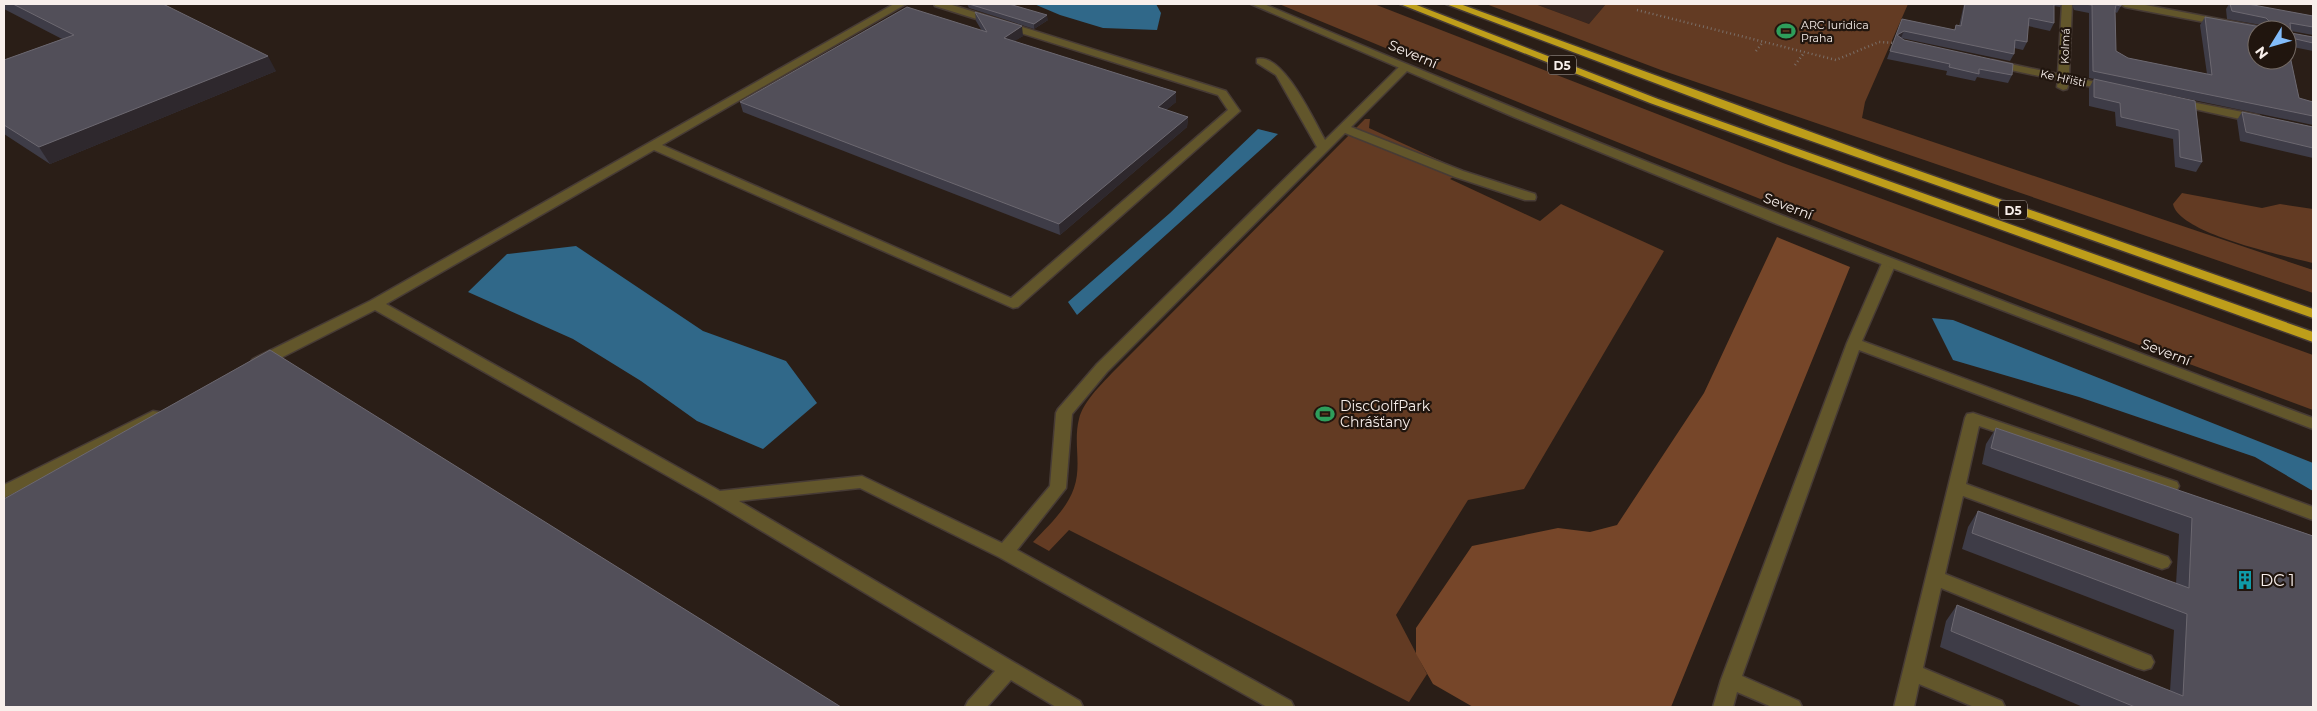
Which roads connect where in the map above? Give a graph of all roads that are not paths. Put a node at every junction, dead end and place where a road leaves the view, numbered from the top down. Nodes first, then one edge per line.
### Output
1 (901, 4) edge
2 (939, 4) edge
3 (1256, 4) edge
4 (1405, 4) edge
5 (1451, 4) edge
6 (2067, 4) edge
7 (2125, 4) edge
8 (2247, 27) edge
9 (1977, 60) edge
10 (1261, 61) dead end
11 (1404, 68) junction
12 (2063, 83) junction
13 (2121, 90) edge
14 (2160, 98) edge
15 (2265, 121) edge
16 (1342, 128) junction
17 (654, 146) junction
18 (1323, 147) junction
19 (1530, 197) dead end
20 (1889, 263) junction
21 (375, 304) junction
22 (2313, 314) edge
23 (2313, 337) edge
24 (1854, 343) junction
25 (242, 371) edge
26 (163, 411) edge
27 (2313, 424) edge
28 (2171, 486) edge
29 (1956, 487) junction
30 (4, 492) edge
31 (718, 497) junction
32 (2313, 514) edge
33 (1005, 552) junction
34 (2162, 562) dead end
35 (1935, 578) junction
36 (2144, 662) dead end
37 (1008, 670) junction
38 (1912, 672) junction
39 (1732, 680) junction
40 (975, 707) edge
41 (1073, 707) edge
42 (1284, 707) edge
43 (1722, 707) edge
44 (1792, 707) edge
45 (1904, 707) edge
46 (1995, 707) edge

1 - 17 street
2 - 17 street
3 - 11 street, Severní
4 - 23 highway, D5
5 - 22 highway, D5
6 - 12 street, Kolmá
7 - 8 street
9 - 12 street, Ke Hřišti
10 - 18 street
11 - 16 street
11 - 20 street, Severní
12 - 13 street, Ke Hřišti
14 - 15 street
16 - 18 street
16 - 19 street
17 - 21 street
18 - 33 street
20 - 24 street
20 - 27 street, Severní
21 - 25 street
21 - 31 street
24 - 32 street
24 - 39 street
26 - 30 street
28 - 29 street
29 - 34 street
29 - 35 street
31 - 33 street
31 - 37 street
33 - 42 street
35 - 36 street
35 - 38 street
37 - 40 street
37 - 41 street
38 - 45 street
38 - 46 street
39 - 43 street
39 - 44 street

